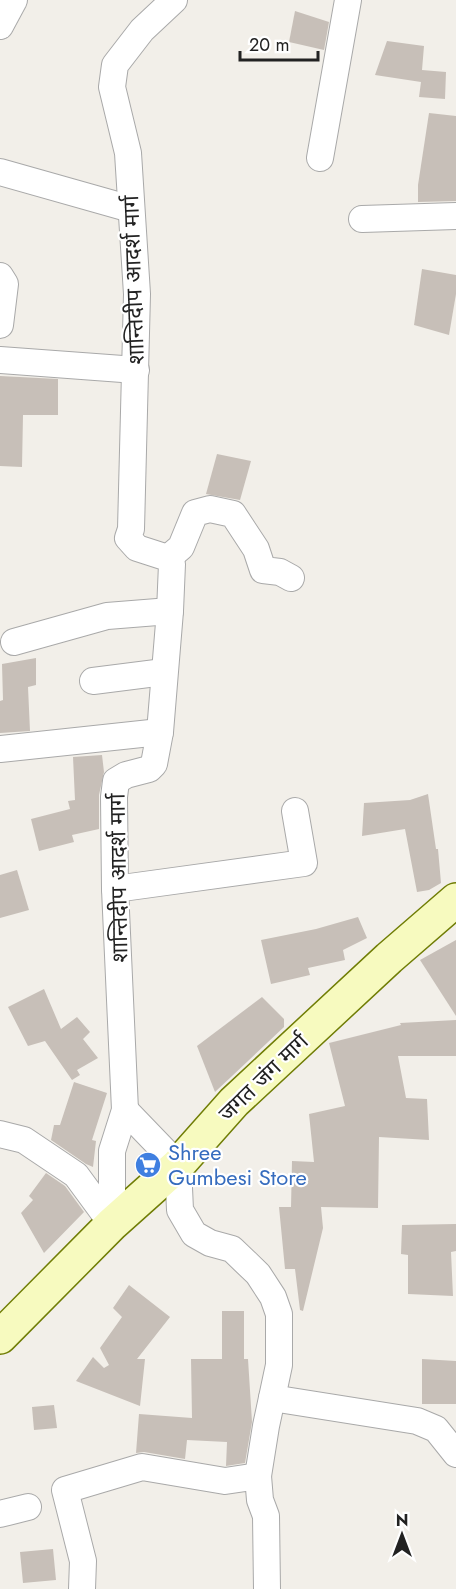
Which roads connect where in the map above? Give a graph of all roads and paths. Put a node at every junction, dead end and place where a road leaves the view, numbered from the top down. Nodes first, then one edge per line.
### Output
1 (14, 0) edge
2 (174, 0) edge
3 (348, 0) edge
4 (0, 26) edge
5 (320, 158) dead end
6 (0, 172) edge
7 (131, 210) junction
8 (456, 216) edge
9 (362, 219) dead end
10 (0, 276) edge
11 (0, 326) edge
12 (0, 360) edge
13 (136, 370) junction
14 (168, 558) junction
15 (291, 578) dead end
16 (170, 611) junction
17 (14, 642) dead end
18 (164, 672) junction
19 (93, 681) dead end
20 (160, 732) junction
21 (0, 749) edge
22 (296, 811) dead end
23 (115, 889) junction
24 (456, 900) edge
25 (126, 1110) junction
26 (0, 1134) edge
27 (178, 1165) junction
28 (112, 1224) junction
29 (0, 1337) edge
30 (272, 1398) junction
31 (456, 1454) edge
32 (258, 1476) junction
33 (28, 1507) dead end
34 (0, 1514) edge
35 (81, 1589) edge
36 (267, 1589) edge

1 - 4 street
2 - 7 street, शान्तिदीप आदर्श मार्ग
3 - 5 street
6 - 7 street
7 - 13 street, शान्तिदीप आदर्श मार्ग
8 - 9 street
10 - 11 street
12 - 13 street
13 - 14 street, शान्तिदीप आदर्श मार्ग
14 - 15 street
14 - 16 street, शान्तिदीप आदर्श मार्ग
16 - 17 street
16 - 18 street, शान्तिदीप आदर्श मार्ग
18 - 19 street
18 - 20 street, शान्तिदीप आदर्श मार्ग
20 - 21 street
20 - 23 street, शान्तिदीप आदर्श मार्ग
22 - 23 street
23 - 25 street, शान्तिदीप आदर्श मार्ग
24 - 27 street, जगत जंग मार्ग
25 - 27 street
25 - 28 street, शान्तिदीप आदर्श मार्ग
26 - 28 street
27 - 28 street, जगत जंग मार्ग
27 - 30 street
28 - 29 street, जगत जंग मार्ग
30 - 31 street
30 - 32 street
32 - 35 street
32 - 36 street
33 - 34 street

